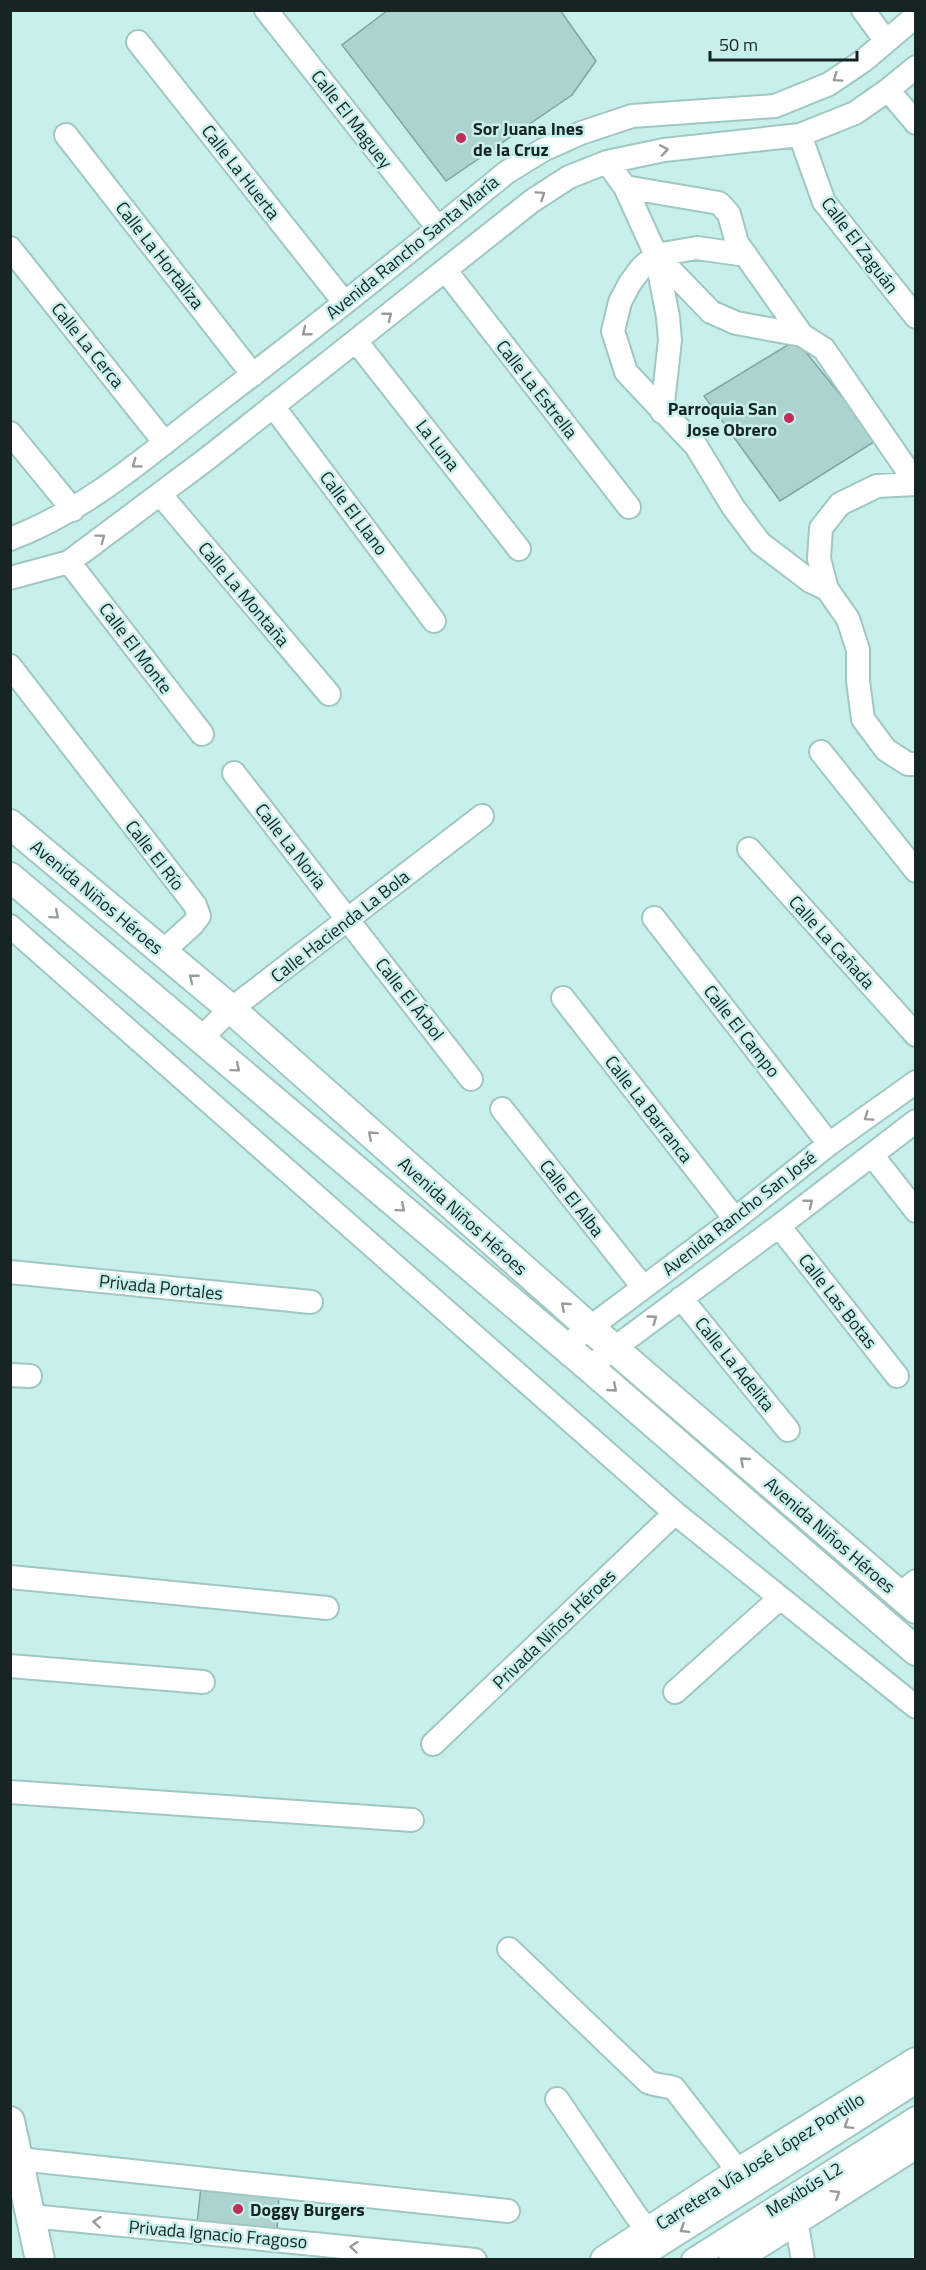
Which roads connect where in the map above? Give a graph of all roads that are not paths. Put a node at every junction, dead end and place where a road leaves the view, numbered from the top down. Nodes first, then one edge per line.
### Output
1 (266, 10) edge
2 (863, 10) edge
3 (915, 16) edge
4 (886, 41) junction
5 (138, 42) dead end
6 (915, 67) edge
7 (888, 90) junction
8 (915, 123) edge
9 (66, 135) dead end
10 (800, 135) junction
11 (607, 162) junction
12 (625, 188) junction
13 (438, 228) junction
14 (10, 248) edge
15 (656, 255) junction
16 (746, 255) junction
17 (446, 271) junction
18 (344, 302) junction
19 (915, 316) edge
20 (802, 336) junction
21 (356, 341) junction
22 (253, 375) junction
23 (221, 399) junction
24 (273, 406) junction
25 (662, 411) junction
26 (185, 427) junction
27 (245, 429) junction
28 (10, 433) edge
29 (165, 443) junction
30 (208, 458) junction
31 (915, 483) edge
32 (160, 494) junction
33 (629, 507) dead end
34 (73, 510) junction
35 (10, 539) edge
36 (519, 549) dead end
37 (69, 562) junction
38 (10, 578) edge
39 (828, 589) junction
40 (434, 621) dead end
41 (10, 666) edge
42 (329, 694) dead end
43 (202, 735) dead end
44 (821, 752) dead end
45 (915, 764) edge
46 (234, 773) dead end
47 (482, 816) dead end
48 (10, 824) edge
49 (749, 849) dead end
50 (915, 871) edge
51 (10, 877) edge
52 (654, 918) dead end
53 (348, 919) junction
54 (10, 926) edge
55 (162, 952) junction
56 (563, 998) dead end
57 (231, 1009) junction
58 (915, 1035) edge
59 (201, 1038) junction
60 (471, 1079) dead end
61 (915, 1082) edge
62 (502, 1109) dead end
63 (915, 1121) edge
64 (829, 1144) junction
65 (872, 1155) junction
66 (915, 1211) edge
67 (735, 1219) junction
68 (778, 1226) junction
69 (10, 1272) edge
70 (643, 1287) junction
71 (681, 1298) junction
72 (311, 1302) dead end
73 (589, 1327) junction
74 (564, 1347) junction
75 (613, 1348) junction
76 (589, 1367) junction
77 (897, 1376) dead end
78 (788, 1430) dead end
79 (675, 1513) junction
80 (10, 1577) edge
81 (910, 1595) edge
82 (780, 1598) junction
83 (327, 1608) dead end
84 (915, 1651) edge
85 (10, 1666) edge
86 (203, 1682) dead end
87 (675, 1692) dead end
88 (915, 1707) edge
89 (434, 1744) dead end
90 (10, 1792) edge
91 (412, 1820) dead end
92 (508, 1949) dead end
93 (915, 2062) edge
94 (915, 2082) edge
95 (557, 2099) dead end
96 (915, 2118) edge
97 (10, 2121) edge
98 (915, 2144) edge
99 (19, 2159) junction
100 (739, 2172) junction
101 (508, 2211) dead end
102 (31, 2216) junction
103 (796, 2220) junction
104 (649, 2231) junction
105 (40, 2259) edge
106 (475, 2259) edge
107 (605, 2259) edge
108 (636, 2259) edge
109 (693, 2259) edge
110 (733, 2259) edge
111 (803, 2259) edge

1 - 13 street, Calle El Maguey
2 - 4 street
3 - 4 street, Avenida Rancho Santa María
4 -> 13 street, Avenida Rancho Santa María
5 - 18 street, Calle La Huerta
6 - 7 street
7 - 8 street
7 - 10 street
9 - 22 street, Calle La Hortaliza
11 -> 10 street
10 - 19 street, Calle El Zaguán
11 - 12 street
17 -> 11 street
12 - 15 street
12 - 16 street
13 - 18 street, Avenida Rancho Santa María
14 - 29 street, Calle La Cerca
15 - 16 street
15 - 20 street
15 - 25 street
15 - 25 street
16 - 20 street
21 -> 17 street
17 - 33 street, Calle La Estrella
18 -> 22 street, Avenida Rancho Santa María
20 - 31 street
21 - 24 street
21 - 36 street, La Luna
22 - 23 street, Avenida Rancho Santa María
23 - 26 street, Avenida Rancho Santa María
23 - 27 street
24 - 27 street
24 - 40 street, Calle El Llano
25 - 39 street
26 - 29 street, Avenida Rancho Santa María
26 - 30 street
27 - 30 street
28 - 34 street
29 -> 34 street, Avenida Rancho Santa María
30 - 32 street
31 - 39 street
37 -> 32 street
32 - 42 street, Calle La Montaña
34 - 35 street, Avenida Rancho Santa María
37 - 38 street
37 - 43 street, Calle El Monte
39 - 45 street
41 - 55 street, Calle El Río
44 - 50 street
46 - 53 street, Calle La Noria
47 - 53 street, Calle Hacienda La Bola
48 - 55 main road, Avenida Niños Héroes
49 - 58 street, Calle La Cañada
51 -> 59 main road, Avenida Niños Héroes
52 - 64 street, Calle El Campo
53 - 57 street, Calle Hacienda La Bola
53 - 60 street, Calle El Árbol
54 - 79 street
57 -> 55 main road, Avenida Niños Héroes
56 - 67 street, Calle La Barranca
57 - 59 street, Calle Hacienda La Bola
73 -> 57 main road, Avenida Niños Héroes
59 -> 74 main road, Avenida Niños Héroes
61 -> 64 street, Avenida Rancho San José
62 - 70 street, Calle El Alba
63 - 65 street, Avenida Rancho San José
64 - 67 street, Avenida Rancho San José
65 - 66 street
68 -> 65 street, Avenida Rancho San José
67 - 70 street, Avenida Rancho San José
68 - 71 street, Avenida Rancho San José
68 - 77 street, Calle Las Botas
69 - 72 street, Privada Portales
70 - 73 street, Avenida Rancho San José
75 -> 71 street, Avenida Rancho San José
71 - 78 street, Calle La Adelita
73 - 74 street, Avenida Rancho San José
73 - 75 main road, Avenida Niños Héroes
74 - 76 main road, Avenida Niños Héroes
75 - 76 street, Avenida Rancho San José
81 -> 75 main road, Avenida Niños Héroes
76 -> 84 main road, Avenida Niños Héroes
79 - 82 street
79 - 89 street, Privada Niños Héroes
80 - 83 street
82 - 87 street
82 - 88 street
85 - 86 street
90 - 91 street
92 - 100 street
93 - 100 main road, Carretera Vía José López Portillo
94 -> 108 street, Mexibús L2
95 - 104 street
96 - 109 street, Mexibús L2
97 - 99 main road
103 -> 98 main road
99 - 101 street
99 - 102 main road
100 - 104 main road, Carretera Vía José López Portillo
102 - 105 main road
106 -> 102 street, Privada Ignacio Fragoso
103 - 110 main road
103 - 111 street
104 - 107 main road, Carretera Vía José López Portillo

